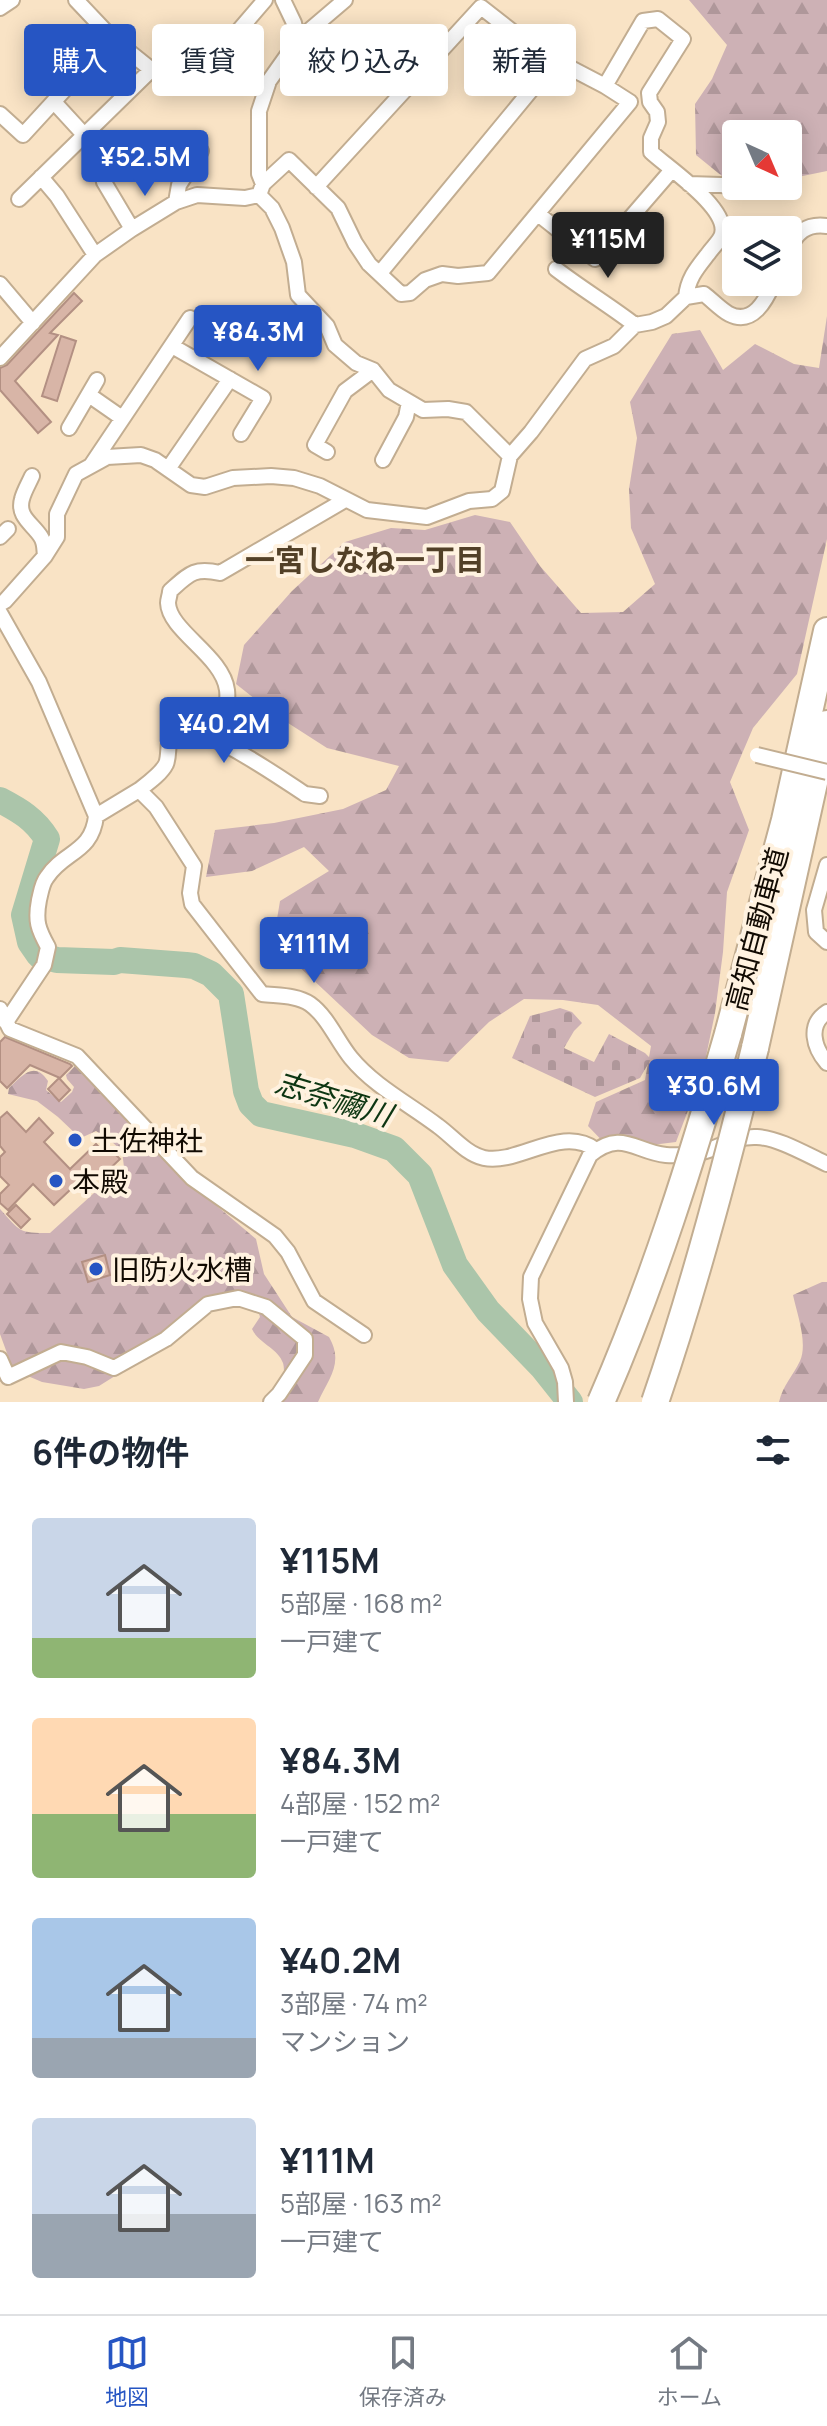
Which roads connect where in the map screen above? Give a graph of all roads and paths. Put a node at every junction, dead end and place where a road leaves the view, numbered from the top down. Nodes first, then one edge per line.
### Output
1 (12, 0) edge
2 (76, 0) edge
3 (265, 0) edge
4 (283, 0) edge
5 (345, 0) edge
6 (0, 8) edge
7 (99, 24) edge
8 (244, 24) edge
9 (294, 24) edge
10 (317, 24) edge
11 (465, 24) edge
12 (503, 24) edge
13 (464, 26) edge
14 (136, 57) edge
15 (280, 65) edge
16 (152, 69) joint
17 (576, 72) edge
18 (605, 86) junction
19 (59, 96) edge
20 (526, 96) edge
21 (54, 102) junction
22 (0, 114) edge
23 (84, 134) junction
24 (201, 151) dead end
25 (671, 171) junction
26 (41, 177) junction
27 (689, 184) junction
28 (722, 185) edge
29 (316, 187) junction
30 (261, 190) junction
31 (19, 199) dead end
32 (176, 202) junction
33 (538, 214) junction
34 (827, 226) edge
35 (132, 229) junction
36 (722, 231) edge
37 (802, 231) edge
38 (722, 236) edge
39 (95, 255) junction
40 (556, 269) dead end
41 (380, 273) junction
42 (0, 284) edge
43 (768, 296) edge
44 (686, 297) junction
45 (190, 318) dead end
46 (33, 323) junction
47 (635, 325) junction
48 (172, 346) junction
49 (0, 358) edge
50 (373, 370) junction
51 (235, 376) junction
52 (97, 380) dead end
53 (89, 395) junction
54 (409, 402) junction
55 (122, 418) junction
56 (69, 428) dead end
57 (241, 434) dead end
58 (327, 452) dead end
59 (510, 456) junction
60 (383, 460) dead end
61 (90, 465) junction
62 (168, 469) junction
63 (32, 476) dead end
64 (345, 500) junction
65 (45, 556) junction
66 (0, 604) edge
67 (0, 613) edge
68 (827, 631) edge
69 (827, 724) edge
70 (218, 740) junction
71 (757, 755) dead end
72 (827, 772) edge
73 (139, 790) junction
74 (320, 796) dead end
75 (96, 816) junction
76 (827, 865) edge
77 (827, 942) edge
78 (827, 1012) edge
79 (3, 1016) edge
80 (827, 1063) edge
81 (596, 1150) junction
82 (827, 1164) edge
83 (364, 1335) dead end
84 (0, 1359) edge
85 (271, 1402) edge
86 (566, 1402) edge
87 (601, 1402) edge
88 (655, 1402) edge

1 - 6 street
2 - 7 street
3 - 8 street
4 - 9 street
5 - 10 street
11 - 12 street
13 - 29 street
14 - 16 street
15 - 30 street
16 - 23 street
17 - 18 street
18 - 25 street
18 - 33 street
19 - 21 street
20 - 41 street
21 - 22 street
21 - 23 street
23 - 26 street
23 - 35 street
24 - 32 street
25 - 27 street
25 - 33 street
26 - 31 street
26 - 39 street
27 - 28 street
27 - 36 street
29 - 30 street
29 - 41 street
30 - 32 street
30 - 50 street
32 - 35 street
33 - 41 street
34 - 37 street
35 - 39 street
38 - 44 street
39 - 46 street
40 - 47 street
42 - 46 street
43 - 44 street
44 - 47 street
45 - 48 street
46 - 49 street
47 - 59 street
48 - 51 street
48 - 55 street
50 - 54 street
50 - 58 street
51 - 57 street
51 - 62 street
52 - 53 street
53 - 55 street
53 - 56 street
54 - 59 street
54 - 60 street
55 - 61 street
59 - 64 street
61 - 62 street
61 - 65 street
62 - 64 street
63 - 65 street
64 - 70 street
65 - 66 street
67 - 75 street
68 - 87 highway, 高知自動車道, bridge
69 - 88 highway, 高知自動車道, bridge
70 - 73 street
70 - 74 street
71 - 72 street, bridge
73 - 75 street
73 - 81 street
75 - 79 street
76 - 77 street
78 - 80 street
79 - 83 street
81 - 82 street
81 - 86 street
84 - 85 street

